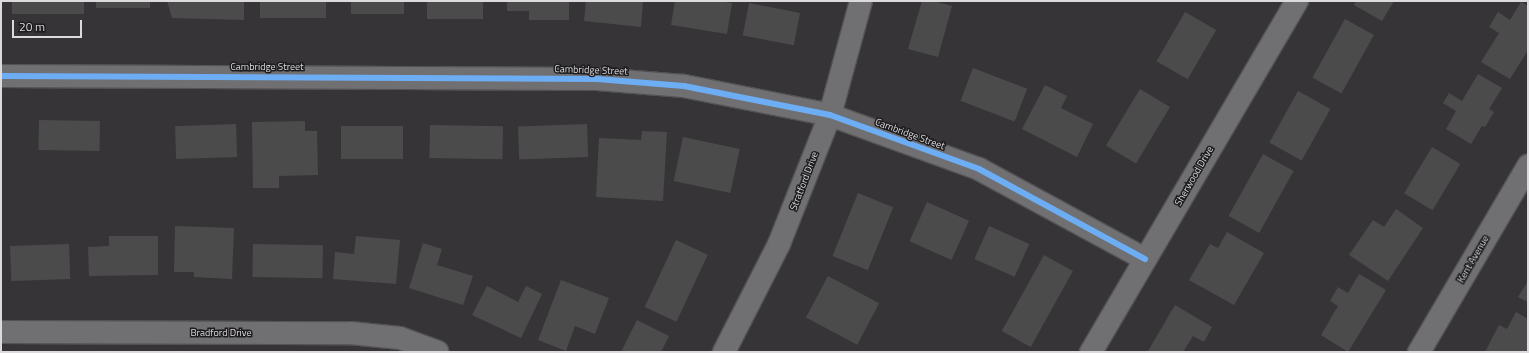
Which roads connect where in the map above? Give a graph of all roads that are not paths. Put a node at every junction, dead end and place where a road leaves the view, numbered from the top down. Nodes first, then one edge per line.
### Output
1 (860, 1) edge
2 (1297, 1) edge
3 (1, 76) edge
4 (830, 115) junction
5 (1528, 166) edge
6 (1145, 259) junction
7 (1, 332) edge
8 (438, 352) edge
9 (724, 352) edge
10 (1090, 352) edge
11 (1419, 352) edge

1 - 4 street, Stratford Drive
2 - 6 street, Sherwood Drive
3 - 4 street, Cambridge Street
4 - 6 street, Cambridge Street
4 - 9 street, Stratford Drive
5 - 11 street, Kent Avenue
6 - 10 street, Sherwood Drive
7 - 8 street, Bradford Drive

